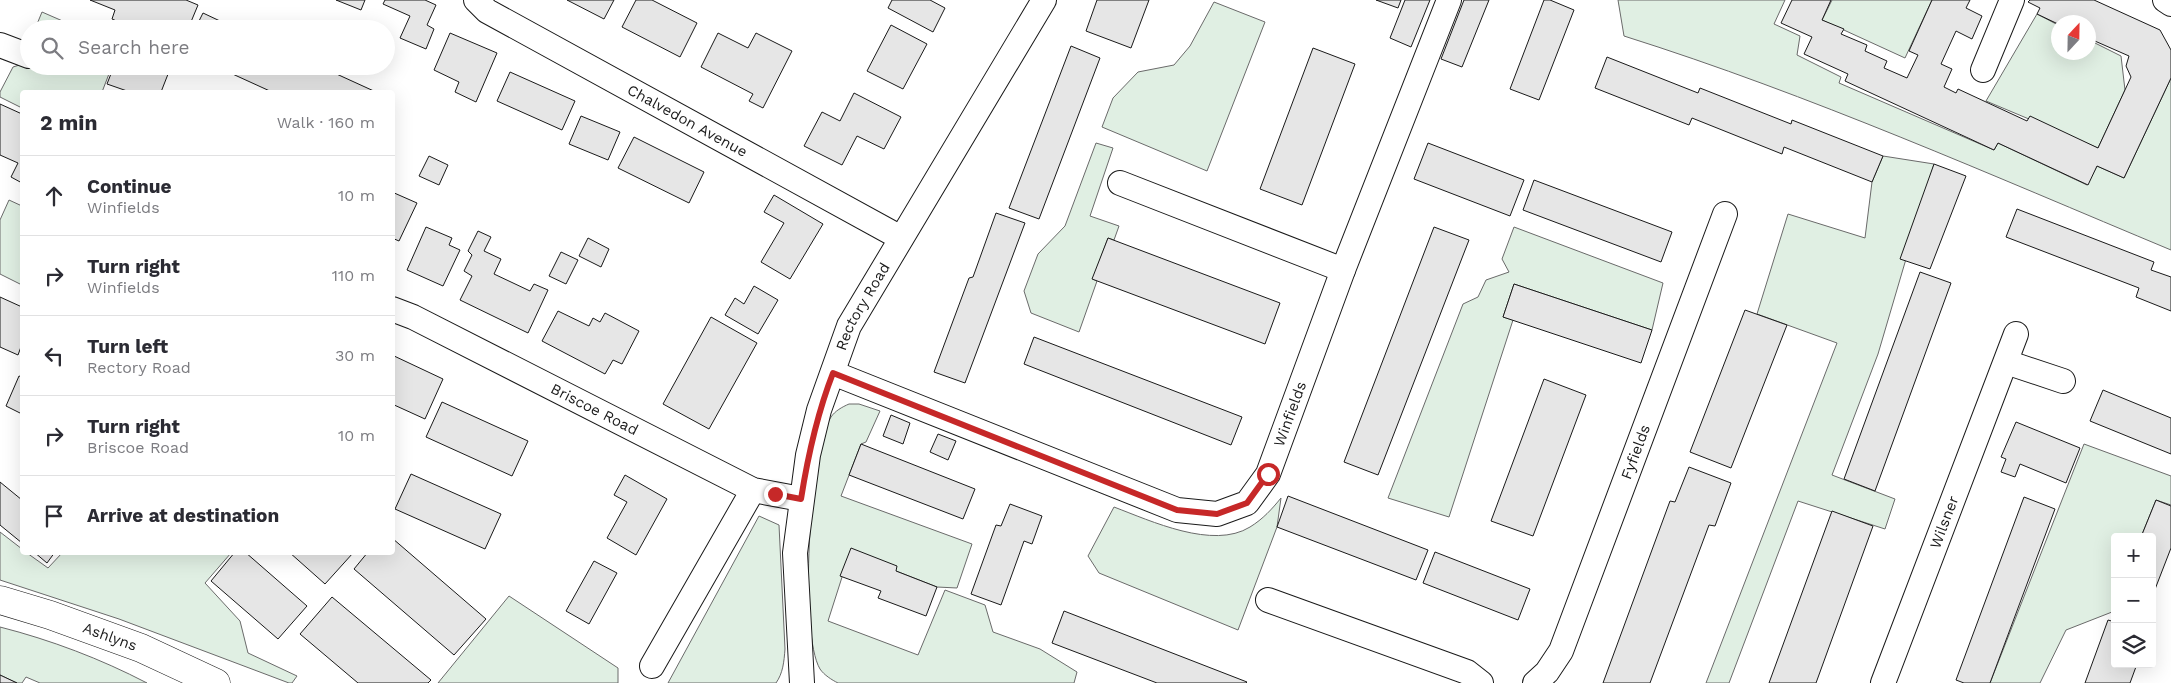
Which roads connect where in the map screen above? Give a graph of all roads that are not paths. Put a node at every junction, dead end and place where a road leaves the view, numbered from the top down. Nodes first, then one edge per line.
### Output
1 (476, 0) edge
2 (1449, 0) edge
3 (2012, 0) edge
4 (2165, 0) edge
5 (1038, 2) edge
6 (2171, 4) edge
7 (0, 45) edge
8 (20, 53) edge
9 (1983, 70) dead end
10 (1120, 183) dead end
11 (1725, 214) dead end
12 (901, 238) junction
13 (1343, 270) junction
14 (395, 310) edge
15 (2016, 334) dead end
16 (2006, 362) junction
17 (833, 373) junction
18 (2063, 382) dead end
19 (753, 490) junction
20 (801, 499) junction
21 (0, 600) edge
22 (1268, 600) dead end
23 (652, 666) dead end
24 (216, 683) edge
25 (802, 683) edge
26 (1481, 683) edge
27 (1536, 683) edge
28 (1884, 683) edge

1 - 12 street, Chalvedon Avenue
2 - 13 street, Winfields
3 - 9 street
4 - 6 street
5 - 12 street, Rectory Road
7 - 8 street
10 - 13 street
11 - 27 street, Fyfields
12 - 17 street, Rectory Road
13 - 17 street, Winfields
14 - 19 street, Briscoe Road
15 - 16 street, Wilsner
16 - 18 street
16 - 28 street, Wilsner
17 - 20 street, Rectory Road
19 - 20 street, Briscoe Road
19 - 23 street
20 - 25 street, Rectory Road
21 - 24 street, Ashlyns
22 - 26 street

